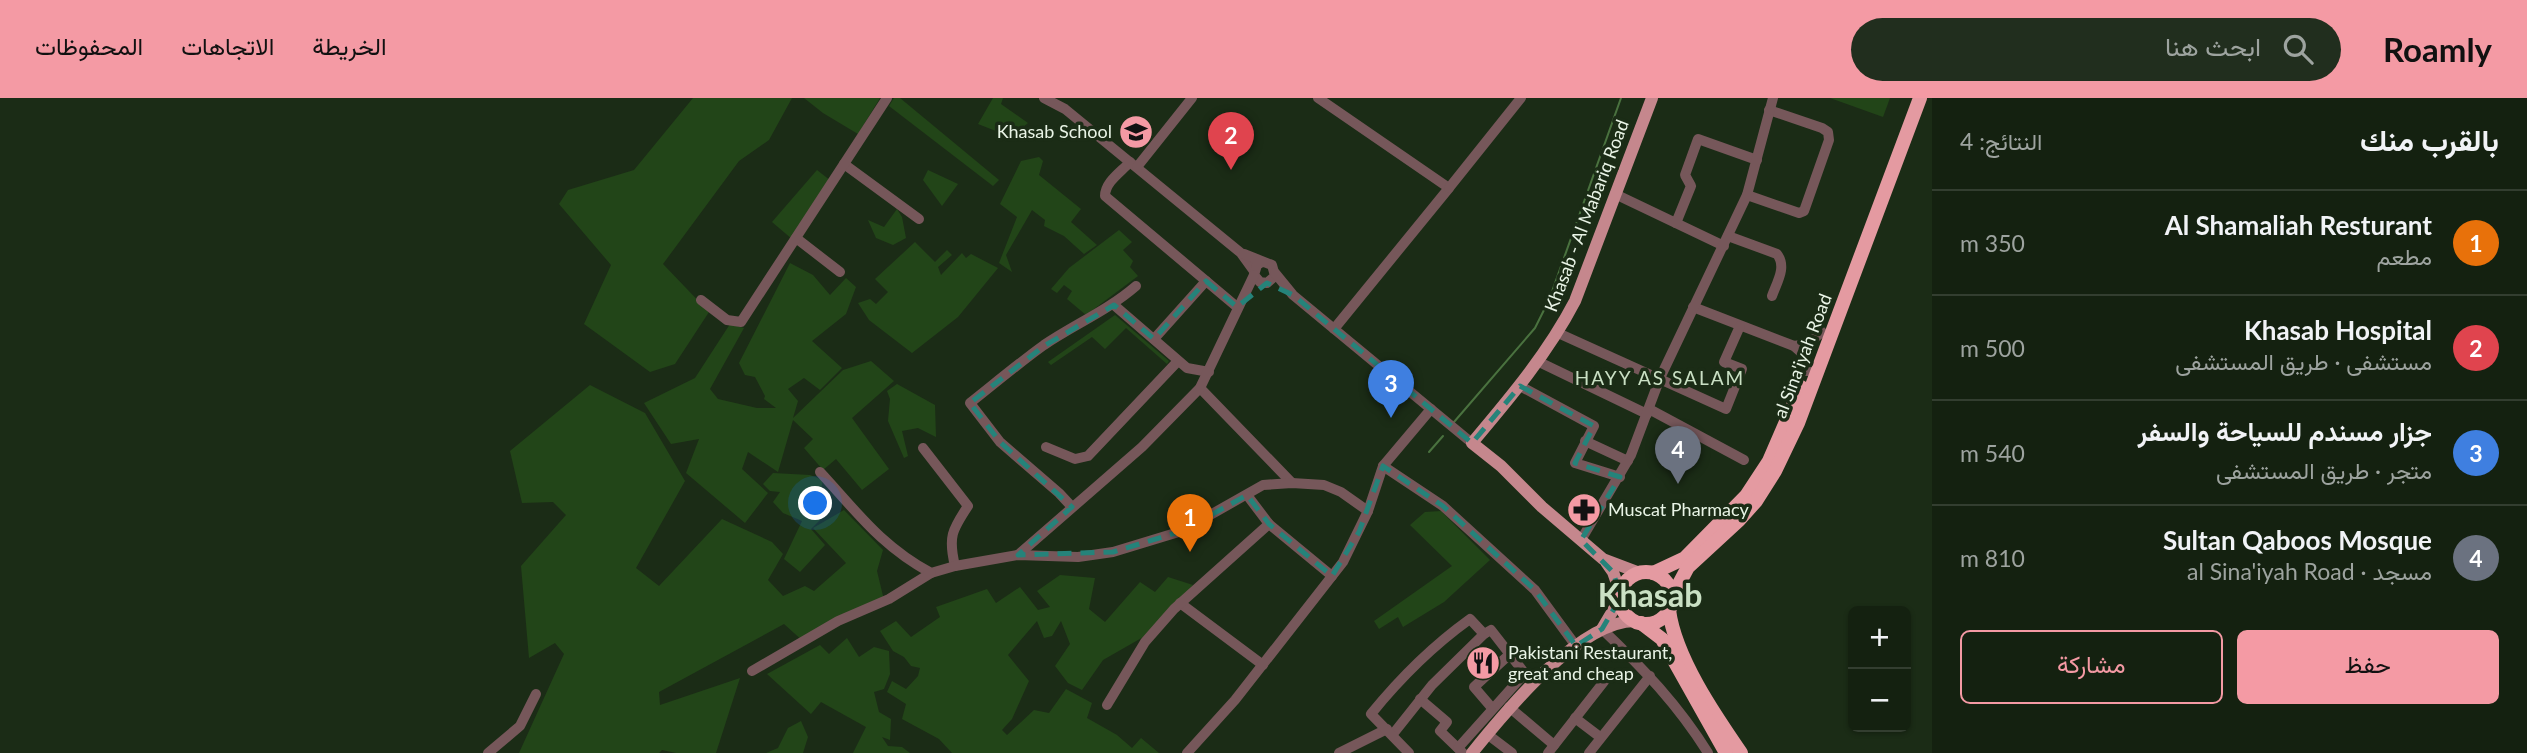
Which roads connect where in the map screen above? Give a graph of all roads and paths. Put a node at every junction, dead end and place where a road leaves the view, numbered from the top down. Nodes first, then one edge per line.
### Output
1 (887, 98) edge
2 (1044, 98) edge
3 (1058, 98) edge
4 (1192, 98) edge
5 (1318, 98) edge
6 (1521, 98) edge
7 (1652, 98) edge
8 (1911, 98) edge
9 (1920, 98) edge
10 (1769, 102) edge
11 (1065, 109) junction
12 (1757, 160) junction
13 (844, 164) junction
14 (1133, 164) junction
15 (1449, 188) junction
16 (1615, 194) junction
17 (1747, 195) junction
18 (919, 219) dead end
19 (1676, 223) junction
20 (796, 238) junction
21 (1726, 241) junction
22 (1241, 253) junction
23 (1262, 262) junction
24 (840, 272) dead end
25 (1254, 273) junction
26 (1275, 273) junction
27 (1206, 281) junction
28 (1266, 283) junction
29 (1136, 286) dead end
30 (1293, 295) junction
31 (1245, 296) junction
32 (1772, 296) dead end
33 (701, 300) dead end
34 (1114, 305) junction
35 (1237, 307) junction
36 (1693, 307) junction
37 (1740, 326) junction
38 (1334, 329) junction
39 (1822, 332) junction
40 (1558, 333) junction
41 (1154, 339) junction
42 (1794, 346) junction
43 (1178, 361) junction
44 (1537, 361) junction
45 (1807, 371) junction
46 (1209, 372) junction
47 (1660, 377) junction
48 (1520, 386) junction
49 (1200, 388) junction
50 (1431, 409) junction
51 (1648, 411) junction
52 (1467, 439) junction
53 (1586, 441) junction
54 (1046, 447) dead end
55 (923, 448) dead end
56 (1744, 460) dead end
57 (1628, 461) junction
58 (1383, 466) junction
59 (820, 472) dead end
60 (1620, 477) junction
61 (1292, 483) junction
62 (1247, 495) junction
63 (1072, 507) junction
64 (1368, 511) junction
65 (1269, 524) junction
66 (1581, 540) junction
67 (1018, 555) junction
68 (1603, 559) junction
69 (955, 566) junction
70 (931, 573) junction
71 (1646, 573) junction
72 (1332, 576) junction
73 (1621, 596) junction
74 (1180, 603) junction
75 (1671, 604) junction
76 (1638, 622) junction
77 (1602, 629) junction
78 (1484, 634) junction
79 (1576, 646) junction
80 (1511, 653) junction
81 (1263, 665) junction
82 (752, 671) dead end
83 (1650, 676) junction
84 (1529, 678) junction
85 (1606, 679) dead end
86 (536, 694) dead end
87 (1420, 699) junction
88 (1107, 705) dead end
89 (1492, 708) junction
90 (1509, 708) junction
91 (1575, 718) junction
92 (1390, 731) junction
93 (1487, 734) junction
94 (1600, 737) junction
95 (1551, 749) edge
96 (1193, 751) edge
97 (1461, 751) edge
98 (488, 753) edge
99 (1339, 753) edge
100 (1409, 753) edge
101 (1472, 753) edge
102 (1513, 753) edge
103 (1589, 753) edge
104 (1708, 753) edge
105 (1726, 753) edge
106 (1741, 753) edge

1 - 13 street
2 - 11 street
3 - 11 street
4 - 14 street
5 - 15 street
6 - 15 street
7 - 16 main road, Khasab - Al Mabariq Road
8 - 39 highway, al Sina'iyah Road
9 - 75 highway, al Sina'iyah Road
10 - 12 street
10 - 17 street
11 - 14 street
12 - 17 street
12 - 19 street
13 - 18 street
13 - 20 street
14 - 22 street
14 - 27 street
15 - 38 street
16 - 19 street
16 - 40 main road, Khasab - Al Mabariq Road
17 - 21 street
19 - 21 street
20 - 24 street
20 - 33 street
21 - 32 street
21 - 36 street
22 - 23 street
22 - 25 street
23 - 25 street
23 - 26 street
25 - 28 street
25 - 31 street
26 - 28 street
26 - 30 street
27 - 35 street
27 - 41 street
28 - 30 street
28 - 31 street
29 - 34 street
30 - 38 street
31 - 35 street
34 - 41 street
34 - 63 street
35 - 46 street
36 - 37 street
36 - 47 street
37 - 42 street
37 - 47 street
38 - 50 street
39 - 42 street
39 - 45 highway, al Sina'iyah Road
40 - 44 main road, Khasab - Al Mabariq Road
40 - 47 street
41 - 43 street
42 - 45 street
43 - 46 street
43 - 54 street
44 - 48 main road, Khasab - Al Mabariq Road
44 - 51 street
45 - 71 highway, al Sina'iyah Road
46 - 49 street
47 - 51 street
48 - 52 main road, Khasab - Al Mabariq Road
48 - 53 street
49 - 61 street
49 - 63 street
50 - 52 street
50 - 58 street
51 - 56 street
51 - 57 street
52 - 66 main road
53 - 57 street
53 - 60 street
55 - 69 street
57 - 60 street
58 - 64 street
58 - 79 street
59 - 70 street
60 - 66 street
61 - 62 street
61 - 64 street
62 - 65 street
62 - 67 street
63 - 67 street
64 - 72 street
65 - 72 street
65 - 74 street
66 - 68 main road
67 - 69 street
68 - 71 main road
68 - 73 main road
69 - 70 street
70 - 82 street
71 - 73 highway
71 - 75 highway
72 - 81 street
73 - 76 highway
73 - 77 main road
74 - 81 street
74 - 88 street
75 - 76 highway
75 - 106 highway
76 - 77 main road
76 - 105 highway
77 - 79 main road
77 - 83 street
78 - 80 street
78 - 87 street
78 - 92 street
79 - 84 main road
80 - 84 street
80 - 89 street
81 - 96 street
83 - 94 street
83 - 104 street
84 - 89 street
84 - 90 main road
85 - 91 street
86 - 98 street
87 - 92 street
87 - 97 street
89 - 97 street
90 - 93 main road
90 - 95 street
91 - 94 street
91 - 95 street
92 - 99 street
92 - 100 street
93 - 101 main road
93 - 102 street
94 - 103 street

